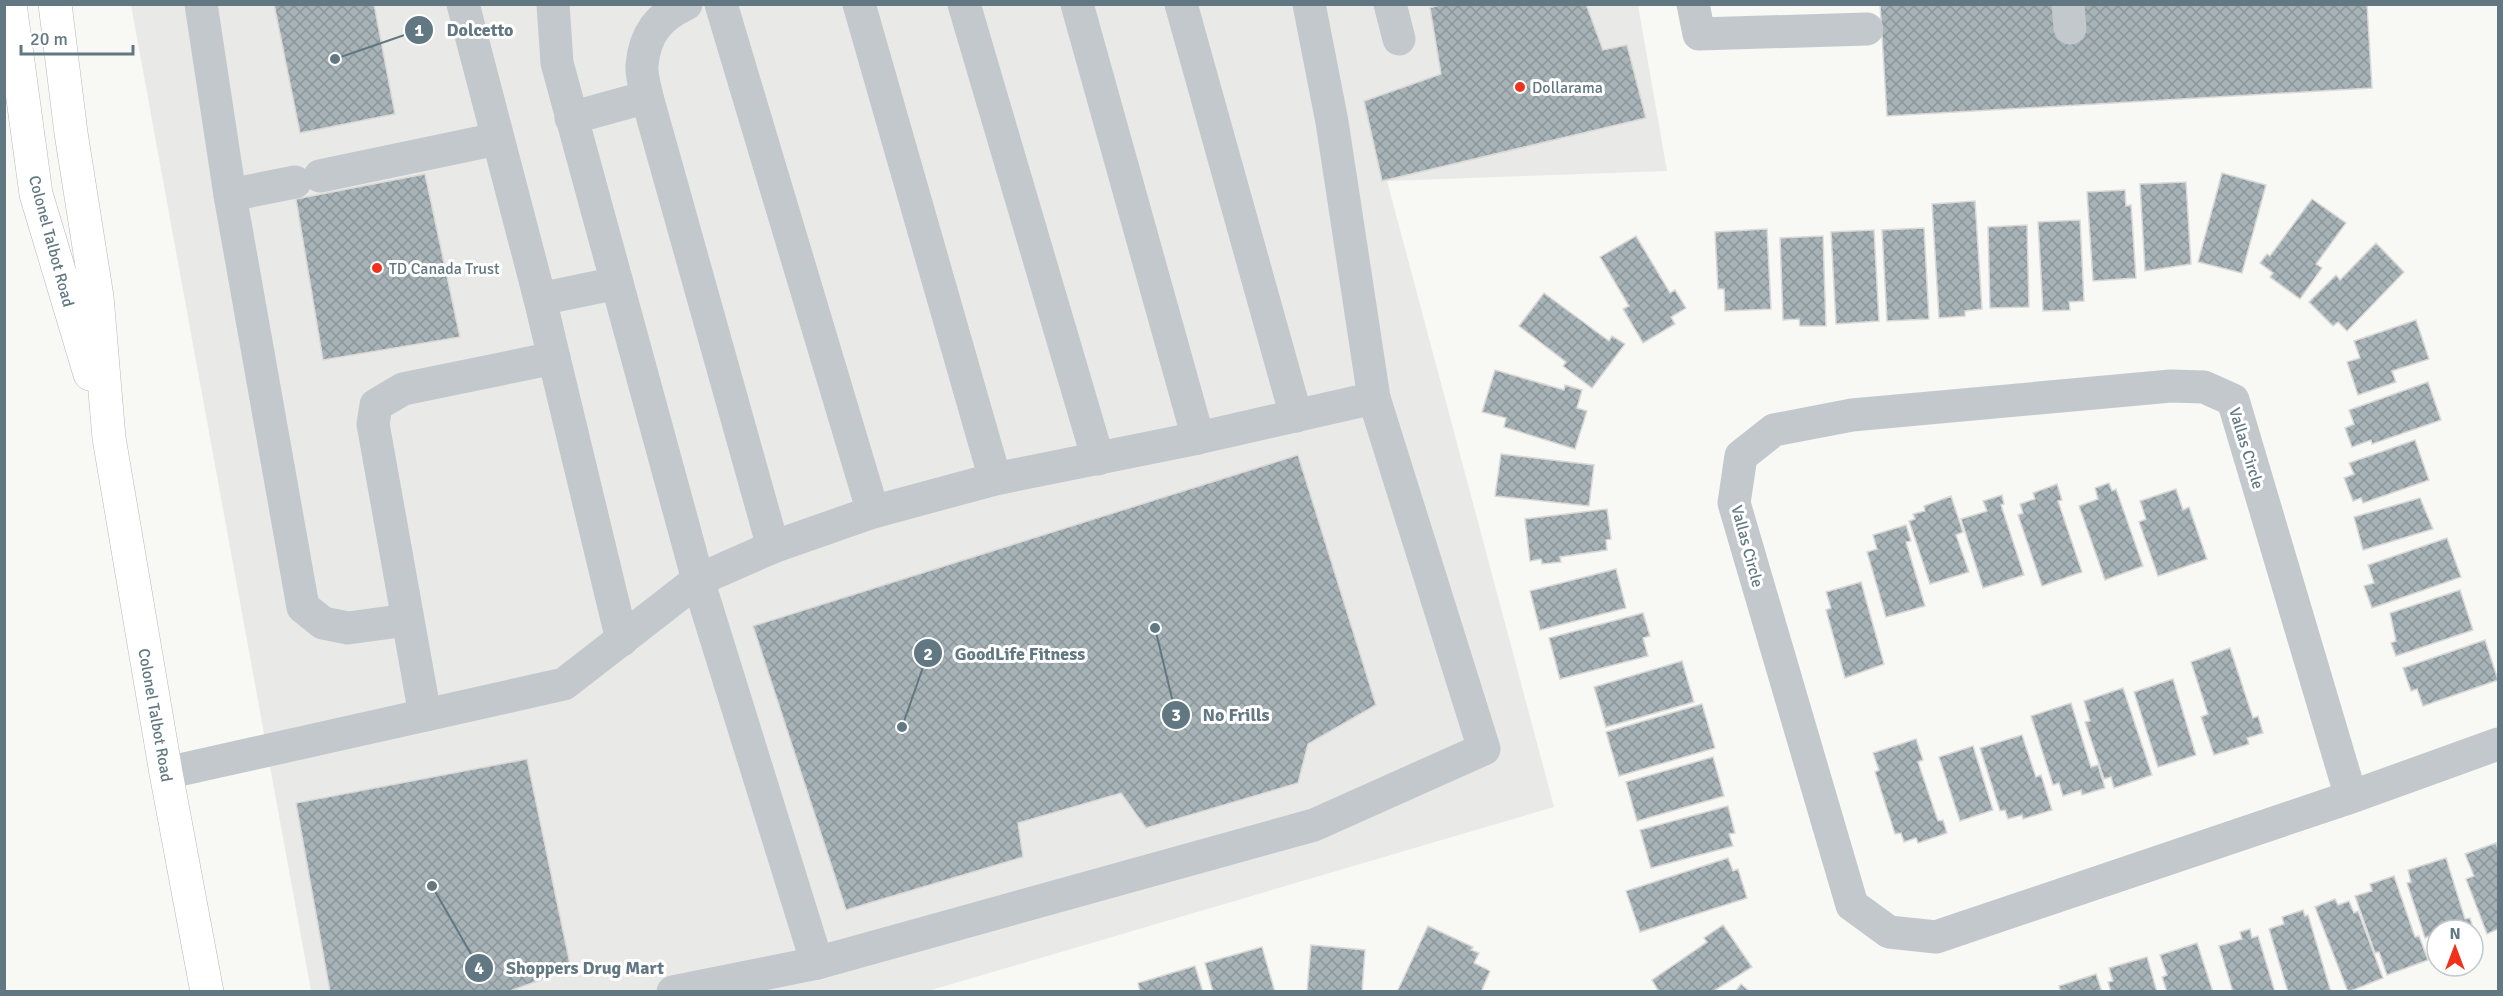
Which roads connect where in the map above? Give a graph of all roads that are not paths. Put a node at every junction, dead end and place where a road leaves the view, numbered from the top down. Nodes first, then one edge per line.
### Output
1 (9, 4) edge
2 (55, 4) edge
3 (201, 4) edge
4 (463, 4) edge
5 (553, 4) edge
6 (686, 4) edge
7 (721, 4) edge
8 (859, 4) edge
9 (964, 4) edge
10 (1077, 4) edge
11 (1181, 4) edge
12 (1309, 4) edge
13 (1390, 4) edge
14 (1693, 4) edge
15 (1867, 28) dead end
16 (1399, 39) dead end
17 (647, 97) junction
18 (572, 118) junction
19 (497, 139) junction
20 (231, 195) junction
21 (617, 283) junction
22 (540, 299) junction
23 (554, 358) junction
24 (1374, 398) junction
25 (1296, 416) junction
26 (109, 438) junction
27 (1198, 438) junction
28 (1098, 459) junction
29 (995, 479) junction
30 (873, 512) junction
31 (773, 547) junction
32 (698, 580) junction
33 (407, 620) junction
34 (622, 640) junction
35 (424, 715) junction
36 (2499, 744) edge
37 (166, 773) junction
38 (2351, 797) junction
39 (817, 963) junction
40 (207, 992) edge
41 (673, 992) edge

1 - 26 main road, Colonel Talbot Road
2 - 26 main road, Colonel Talbot Road
3 - 20 street
4 - 19 street
5 - 18 street
6 - 17 street
7 - 30 street
8 - 29 street
9 - 28 street
10 - 27 street
11 - 25 street
12 - 24 street
13 - 16 street
14 - 15 street
17 - 18 street
17 - 31 street
18 - 21 street
19 - 20 street
19 - 22 street
20 - 33 street
21 - 22 street
21 - 32 street
22 - 23 street
23 - 33 street
23 - 34 street
24 - 25 street
24 - 39 street
25 - 27 street
26 - 37 main road, Colonel Talbot Road
27 - 28 street
28 - 29 street
29 - 30 street
30 - 31 street
31 - 32 street
32 - 34 street
32 - 39 street
33 - 35 street
34 - 35 street
35 - 37 street
36 - 38 street, Vallas Circle
37 - 40 main road, Colonel Talbot Road
38 - 38 street, Vallas Circle
39 - 41 street

